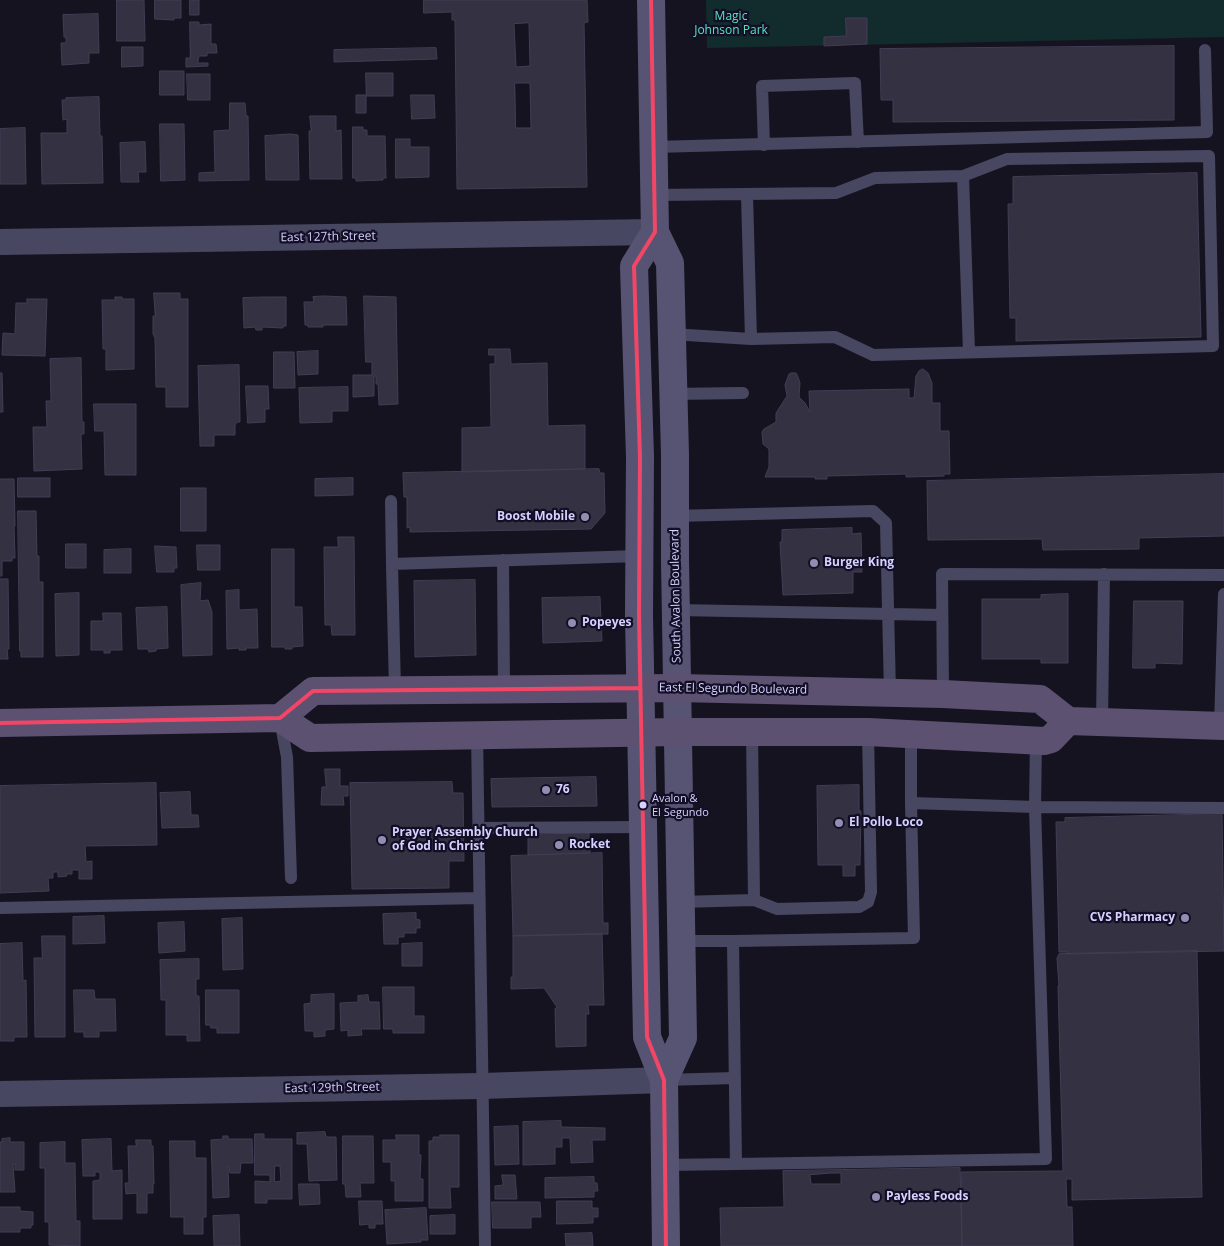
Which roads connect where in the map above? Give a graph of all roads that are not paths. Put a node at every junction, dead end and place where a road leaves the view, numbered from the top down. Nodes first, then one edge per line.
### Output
1 (651, 0) edge
2 (1204, 50) dead end
3 (858, 142) junction
4 (764, 145) junction
5 (654, 147) junction
6 (964, 176) junction
7 (654, 195) junction
8 (747, 195) junction
9 (655, 232) junction
10 (0, 242) edge
11 (671, 334) junction
12 (751, 339) junction
13 (969, 352) junction
14 (744, 393) dead end
15 (672, 394) junction
16 (391, 501) dead end
17 (674, 516) junction
18 (639, 556) junction
19 (503, 560) junction
20 (392, 564) junction
21 (1104, 574) junction
22 (1224, 575) edge
23 (1224, 594) edge
24 (676, 610) junction
25 (888, 614) junction
26 (942, 615) junction
27 (640, 688) junction
28 (678, 688) junction
29 (504, 689) junction
30 (395, 690) junction
31 (890, 692) junction
32 (943, 694) junction
33 (280, 718) junction
34 (1068, 721) junction
35 (1102, 722) junction
36 (0, 723) edge
37 (1222, 726) edge
38 (678, 732) junction
39 (752, 732) junction
40 (868, 732) junction
41 (640, 733) junction
42 (477, 734) junction
43 (912, 735) junction
44 (1036, 740) junction
45 (911, 803) junction
46 (1035, 807) junction
47 (1224, 808) edge
48 (642, 827) junction
49 (478, 828) junction
50 (291, 878) dead end
51 (479, 898) junction
52 (754, 900) junction
53 (680, 902) junction
54 (0, 908) edge
55 (733, 940) junction
56 (680, 942) junction
57 (735, 1078) junction
58 (664, 1080) junction
59 (482, 1086) junction
60 (0, 1094) edge
61 (736, 1164) junction
62 (665, 1165) junction
63 (485, 1246) edge
64 (666, 1246) edge

1 - 5 main road, South Avalon Boulevard
2 - 3 lane
3 - 4 lane
3 - 4 lane
4 - 5 lane
5 - 7 main road, South Avalon Boulevard
6 - 8 lane
6 - 13 lane
6 - 13 lane
7 - 8 lane
7 - 9 main road, South Avalon Boulevard
8 - 12 lane
9 - 10 street, East 127th Street
9 - 11 main road, South Avalon Boulevard
9 - 18 main road, South Avalon Boulevard
11 - 12 lane
11 - 15 main road, South Avalon Boulevard
12 - 13 lane
14 - 15 lane
15 - 17 main road, South Avalon Boulevard
16 - 20 lane
17 - 24 main road, South Avalon Boulevard
17 - 25 lane
18 - 19 lane
18 - 27 main road, South Avalon Boulevard
19 - 20 lane
19 - 29 lane
20 - 30 lane
21 - 22 lane
21 - 26 lane
21 - 35 lane
23 - 37 lane
24 - 25 lane
24 - 28 main road, South Avalon Boulevard
25 - 26 lane
25 - 31 lane
26 - 32 lane
27 - 28 main road, East El Segundo Boulevard
27 - 29 main road, East El Segundo Boulevard
27 - 41 main road, South Avalon Boulevard
28 - 31 main road, East El Segundo Boulevard
28 - 38 main road, South Avalon Boulevard
29 - 30 main road, East El Segundo Boulevard
30 - 33 main road, East El Segundo Boulevard
31 - 32 main road, East El Segundo Boulevard
32 - 34 main road, East El Segundo Boulevard
33 - 36 main road
33 - 42 main road
33 - 50 lane
34 - 35 main road
34 - 44 main road
35 - 37 main road
38 - 39 main road
38 - 41 main road
38 - 53 main road, South Avalon Boulevard
39 - 40 main road
39 - 52 lane
40 - 43 main road
40 - 52 lane
41 - 42 main road
41 - 48 main road, South Avalon Boulevard
42 - 49 lane
43 - 44 main road
43 - 45 lane
44 - 46 lane
45 - 46 lane
45 - 55 lane
46 - 47 lane
46 - 61 lane
48 - 49 lane
48 - 58 main road, South Avalon Boulevard
49 - 51 lane
51 - 54 lane
51 - 59 lane
52 - 53 lane
53 - 56 main road, South Avalon Boulevard
55 - 56 lane
55 - 57 lane
56 - 58 main road, South Avalon Boulevard
57 - 58 lane
57 - 61 lane
58 - 59 street, East 129th Street
58 - 62 main road, South Avalon Boulevard
59 - 60 street, East 129th Street
59 - 63 lane
61 - 62 lane
62 - 64 main road, South Avalon Boulevard

